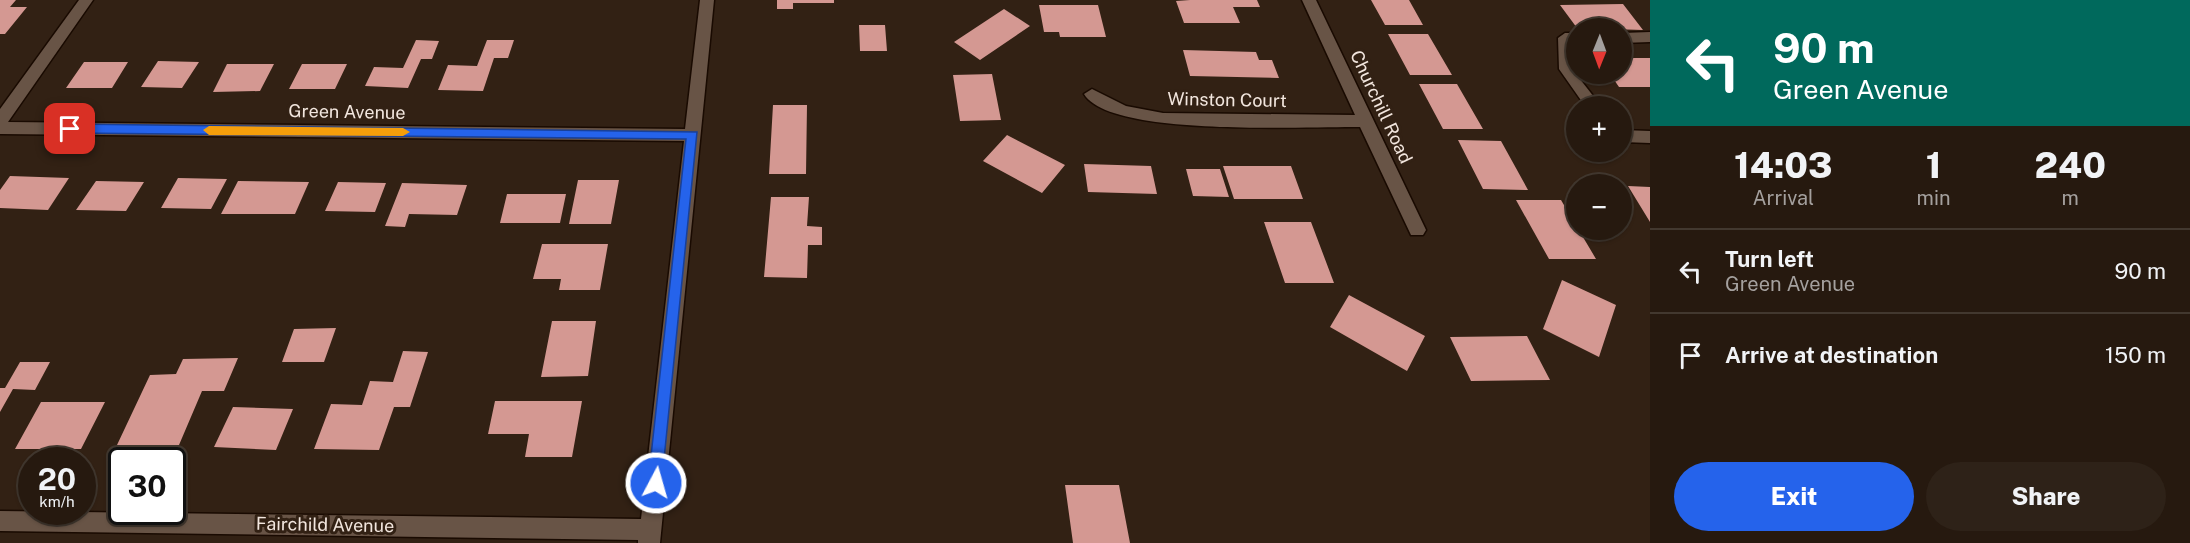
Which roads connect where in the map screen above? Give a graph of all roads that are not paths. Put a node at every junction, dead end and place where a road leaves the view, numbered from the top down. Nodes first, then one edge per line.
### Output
1 (86, 0) edge
2 (707, 0) edge
3 (1309, 0) edge
4 (1650, 37) edge
5 (1566, 38) edge
6 (1632, 38) edge
7 (1566, 54) edge
8 (1092, 94) dead end
9 (0, 121) edge
10 (1367, 121) junction
11 (0, 128) edge
12 (693, 135) junction
13 (1632, 136) edge
14 (1650, 137) edge
15 (1417, 230) dead end
16 (0, 521) edge
17 (650, 536) edge

1 - 9 street
2 - 12 street
3 - 10 street, Churchill Road
4 - 6 street
5 - 7 street
8 - 10 street, Winston Court
10 - 15 street, Churchill Road
11 - 12 street, Green Avenue
12 - 17 street
13 - 14 street
16 - 17 street, Fairchild Avenue

